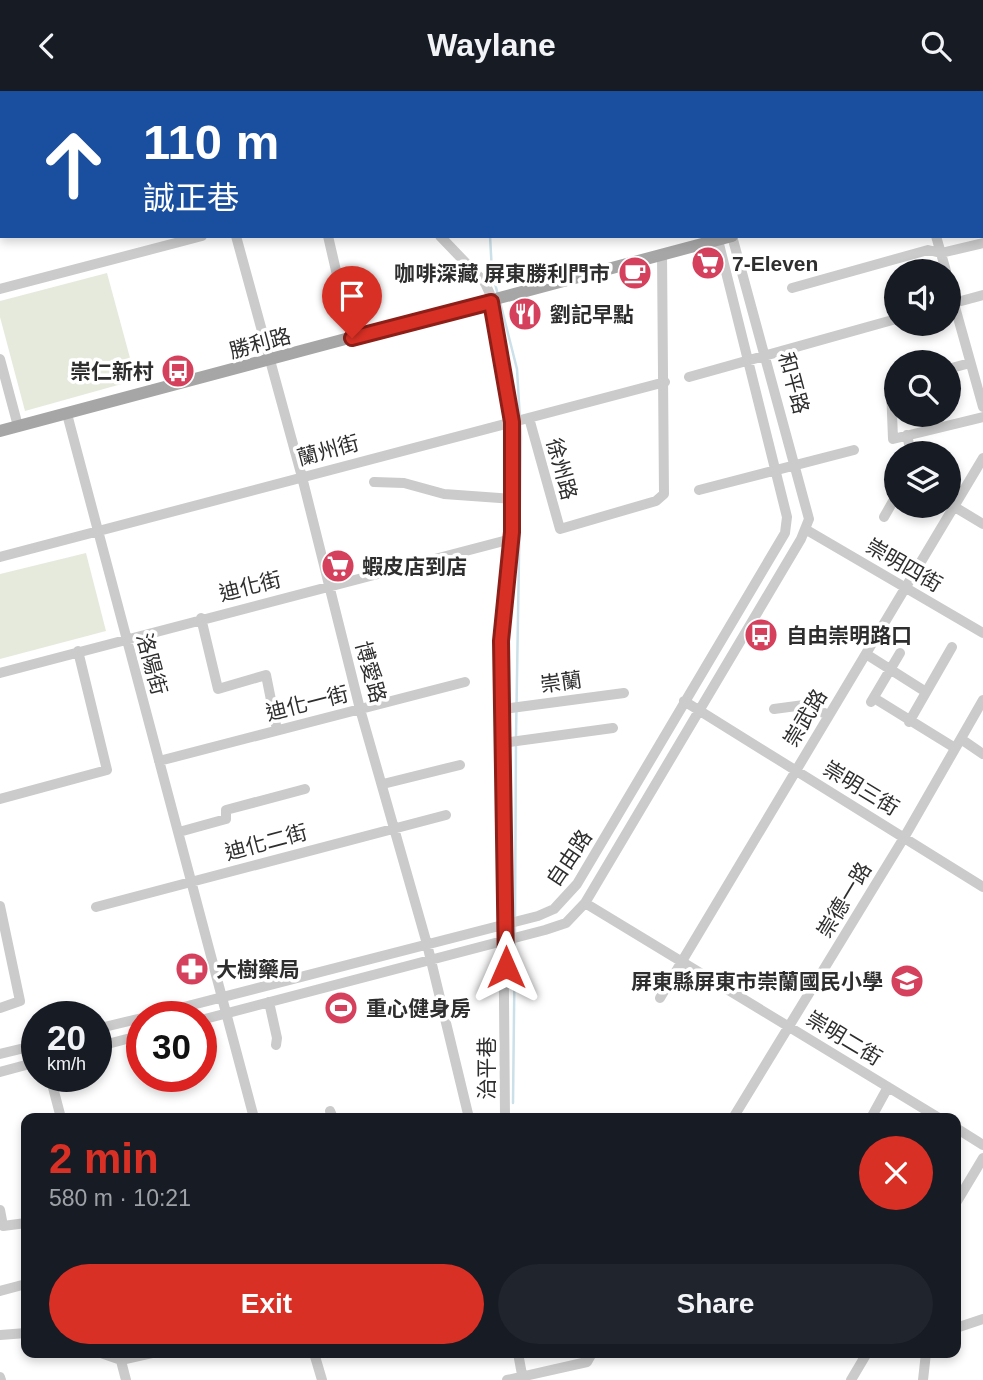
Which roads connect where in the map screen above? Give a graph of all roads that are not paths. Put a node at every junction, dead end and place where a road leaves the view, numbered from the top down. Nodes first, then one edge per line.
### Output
1 (194, 238) edge
2 (237, 238) edge
3 (328, 238) edge
4 (442, 238) edge
5 (717, 238) edge
6 (733, 238) edge
7 (937, 238) edge
8 (983, 243) edge
9 (941, 253) junction
10 (662, 254) junction
11 (943, 259) edge
12 (340, 288) dead end
13 (792, 288) dead end
14 (0, 289) edge
15 (983, 295) edge
16 (497, 300) junction
17 (961, 300) edge
18 (884, 322) edge
19 (961, 335) edge
20 (767, 356) junction
21 (0, 359) edge
22 (268, 361) junction
23 (747, 361) junction
24 (970, 363) junction
25 (961, 365) edge
26 (689, 377) dead end
27 (665, 382) junction
28 (983, 407) edge
29 (67, 414) junction
30 (983, 417) edge
31 (520, 420) junction
32 (18, 426) junction
33 (893, 427) edge
34 (0, 431) edge
35 (907, 435) junction
36 (908, 441) edge
37 (854, 450) dead end
38 (983, 458) edge
39 (796, 464) junction
40 (776, 470) junction
41 (302, 477) junction
42 (374, 482) dead end
43 (699, 490) dead end
44 (961, 493) edge
45 (512, 499) junction
46 (961, 511) edge
47 (946, 518) edge
48 (983, 524) edge
49 (96, 532) junction
50 (785, 533) joint
51 (803, 534) junction
52 (511, 539) junction
53 (0, 557) edge
54 (329, 586) junction
55 (904, 587) junction
56 (201, 618) junction
57 (983, 633) edge
58 (125, 639) junction
59 (953, 647) dead end
60 (78, 651) junction
61 (900, 653) dead end
62 (866, 654) junction
63 (891, 668) junction
64 (0, 673) edge
65 (465, 682) dead end
66 (926, 692) junction
67 (624, 693) dead end
68 (983, 700) edge
69 (684, 701) junction
70 (512, 708) junction
71 (360, 709) junction
72 (774, 709) dead end
73 (699, 711) junction
74 (829, 715) junction
75 (979, 716) edge
76 (909, 722) junction
77 (613, 728) dead end
78 (278, 730) junction
79 (512, 741) junction
80 (958, 744) junction
81 (983, 754) edge
82 (159, 761) junction
83 (460, 765) dead end
84 (796, 771) junction
85 (383, 784) junction
86 (304, 789) dead end
87 (0, 799) edge
88 (446, 815) dead end
89 (395, 828) junction
90 (179, 832) junction
91 (905, 836) junction
92 (192, 882) junction
93 (983, 887) edge
94 (585, 903) junction
95 (0, 906) edge
96 (96, 907) dead end
97 (512, 922) junction
98 (512, 939) junction
99 (427, 944) junction
100 (431, 960) junction
101 (682, 961) junction
102 (222, 997) junction
103 (660, 998) dead end
104 (206, 1001) edge
105 (269, 1002) junction
106 (0, 1008) edge
107 (226, 1013) junction
108 (217, 1016) edge
109 (790, 1027) junction
110 (275, 1045) dead end
111 (21, 1049) edge
112 (0, 1054) edge
113 (21, 1066) edge
114 (0, 1072) edge
115 (888, 1087) junction
116 (54, 1092) edge
117 (60, 1113) edge
118 (253, 1113) edge
119 (467, 1113) edge
120 (505, 1113) edge
121 (736, 1113) edge
122 (874, 1113) edge
123 (931, 1113) edge
124 (961, 1131) edge
125 (983, 1145) edge
126 (983, 1158) edge
127 (961, 1195) edge
128 (0, 1210) edge
129 (21, 1224) edge
130 (21, 1285) edge
131 (0, 1291) edge
132 (983, 1319) edge
133 (961, 1326) edge
134 (21, 1333) edge
135 (0, 1335) edge
136 (120, 1358) edge
137 (315, 1358) edge
138 (519, 1358) edge
139 (589, 1358) edge
140 (864, 1358) edge
141 (925, 1358) edge
142 (523, 1378) edge
143 (126, 1380) edge
144 (322, 1380) edge
145 (507, 1380) edge
146 (851, 1380) edge
147 (923, 1380) edge

1 - 14 street
2 - 22 street, 博愛路
3 - 12 street
4 - 16 street, 徐州路
5 - 10 main road, 勝利路
5 - 23 street, 和平路
6 - 20 street, 和平路
7 - 9 street
8 - 9 street
9 - 11 street
9 - 13 street
10 - 16 main road, 勝利路
10 - 27 street
15 - 17 street
16 - 22 main road, 勝利路
16 - 31 street, 徐州路
18 - 20 street
19 - 24 street
20 - 23 street
20 - 39 street, 和平路
21 - 32 street
22 - 29 main road, 勝利路
22 - 41 street, 博愛路
23 - 26 street
23 - 40 street, 和平路
24 - 25 street
24 - 28 street
27 - 31 street, 蘭州街
27 - 31 street, 徐州路
29 - 32 main road, 勝利路
29 - 49 street, 洛陽街
30 - 35 street
31 - 41 street, 蘭州街
31 - 45 street, 治平巷
32 - 34 main road, 勝利路
33 - 35 street
35 - 36 street
37 - 39 street
38 - 44 street, 崇武路
39 - 40 street
39 - 51 street, 和平路
40 - 43 street
40 - 50 street, 和平路
41 - 49 street, 蘭州街
41 - 54 street, 博愛路
42 - 45 street
45 - 52 street, 治平巷
46 - 48 street
47 - 55 street, 崇武路
49 - 53 street, 蘭州街
49 - 58 street, 洛陽街
50 - 69 street, 自由路
51 - 55 street, 崇明四街
51 - 73 street, 自由路
52 - 54 street, 迪化街
52 - 70 street, 治平巷
54 - 56 street, 迪化街
54 - 71 street, 博愛路
55 - 57 street, 崇明四街
55 - 62 street, 崇武路
56 - 58 street, 迪化街
56 - 78 street
58 - 60 street, 迪化街
58 - 82 street, 洛陽街
59 - 66 street
60 - 64 street, 迪化街
60 - 87 street
61 - 63 street
62 - 63 street
62 - 74 street, 崇武路
63 - 66 street
63 - 76 street
65 - 71 street, 迪化一街
66 - 76 street
67 - 70 street, 崇蘭
68 - 75 street, 崇德一路
69 - 73 street, 崇明三街
69 - 97 street, 自由路
70 - 79 street, 治平巷
71 - 78 street, 迪化一街
71 - 85 street, 博愛路
72 - 74 street
73 - 84 street, 崇明三街
73 - 94 street, 自由路
74 - 84 street, 崇武路
75 - 80 street, 崇德一路
76 - 80 street
77 - 79 street
78 - 82 street, 迪化一街
79 - 97 street, 治平巷
80 - 81 street
80 - 91 street, 崇德一路
82 - 90 street, 洛陽街
83 - 85 street
84 - 91 street, 崇明三街
84 - 101 street, 崇武路
85 - 89 street, 博愛路
86 - 90 street
88 - 89 street, 迪化二街
89 - 92 street, 迪化二街
89 - 99 street, 博愛路
90 - 92 street, 洛陽街
91 - 93 street, 崇明三街
91 - 109 street, 崇德一路
92 - 96 street, 迪化二街
92 - 102 street, 洛陽街
94 - 98 street, 自由路
94 - 101 street, 崇明二街
95 - 106 street
97 - 98 street, 治平巷
97 - 99 street, 自由路
98 - 100 street, 自由路
98 - 120 street, 治平巷
99 - 100 street, 博愛路
99 - 102 street, 自由路
100 - 105 street, 自由路
100 - 119 street, 博愛路
101 - 103 street, 崇武路
101 - 109 street, 崇明二街
102 - 104 street, 自由路
102 - 107 street
105 - 107 street, 自由路
105 - 110 street
107 - 108 street, 自由路
107 - 118 street
109 - 115 street, 崇明二街
109 - 121 street, 崇德一路
111 - 112 street
113 - 114 street
115 - 122 street
115 - 123 street, 崇明二街
116 - 117 street
124 - 125 street
126 - 127 street
128 - 129 street
130 - 131 street
132 - 133 street
134 - 135 street
136 - 143 street
137 - 144 street
138 - 142 street
139 - 142 street
140 - 146 street
141 - 147 street
142 - 145 street

